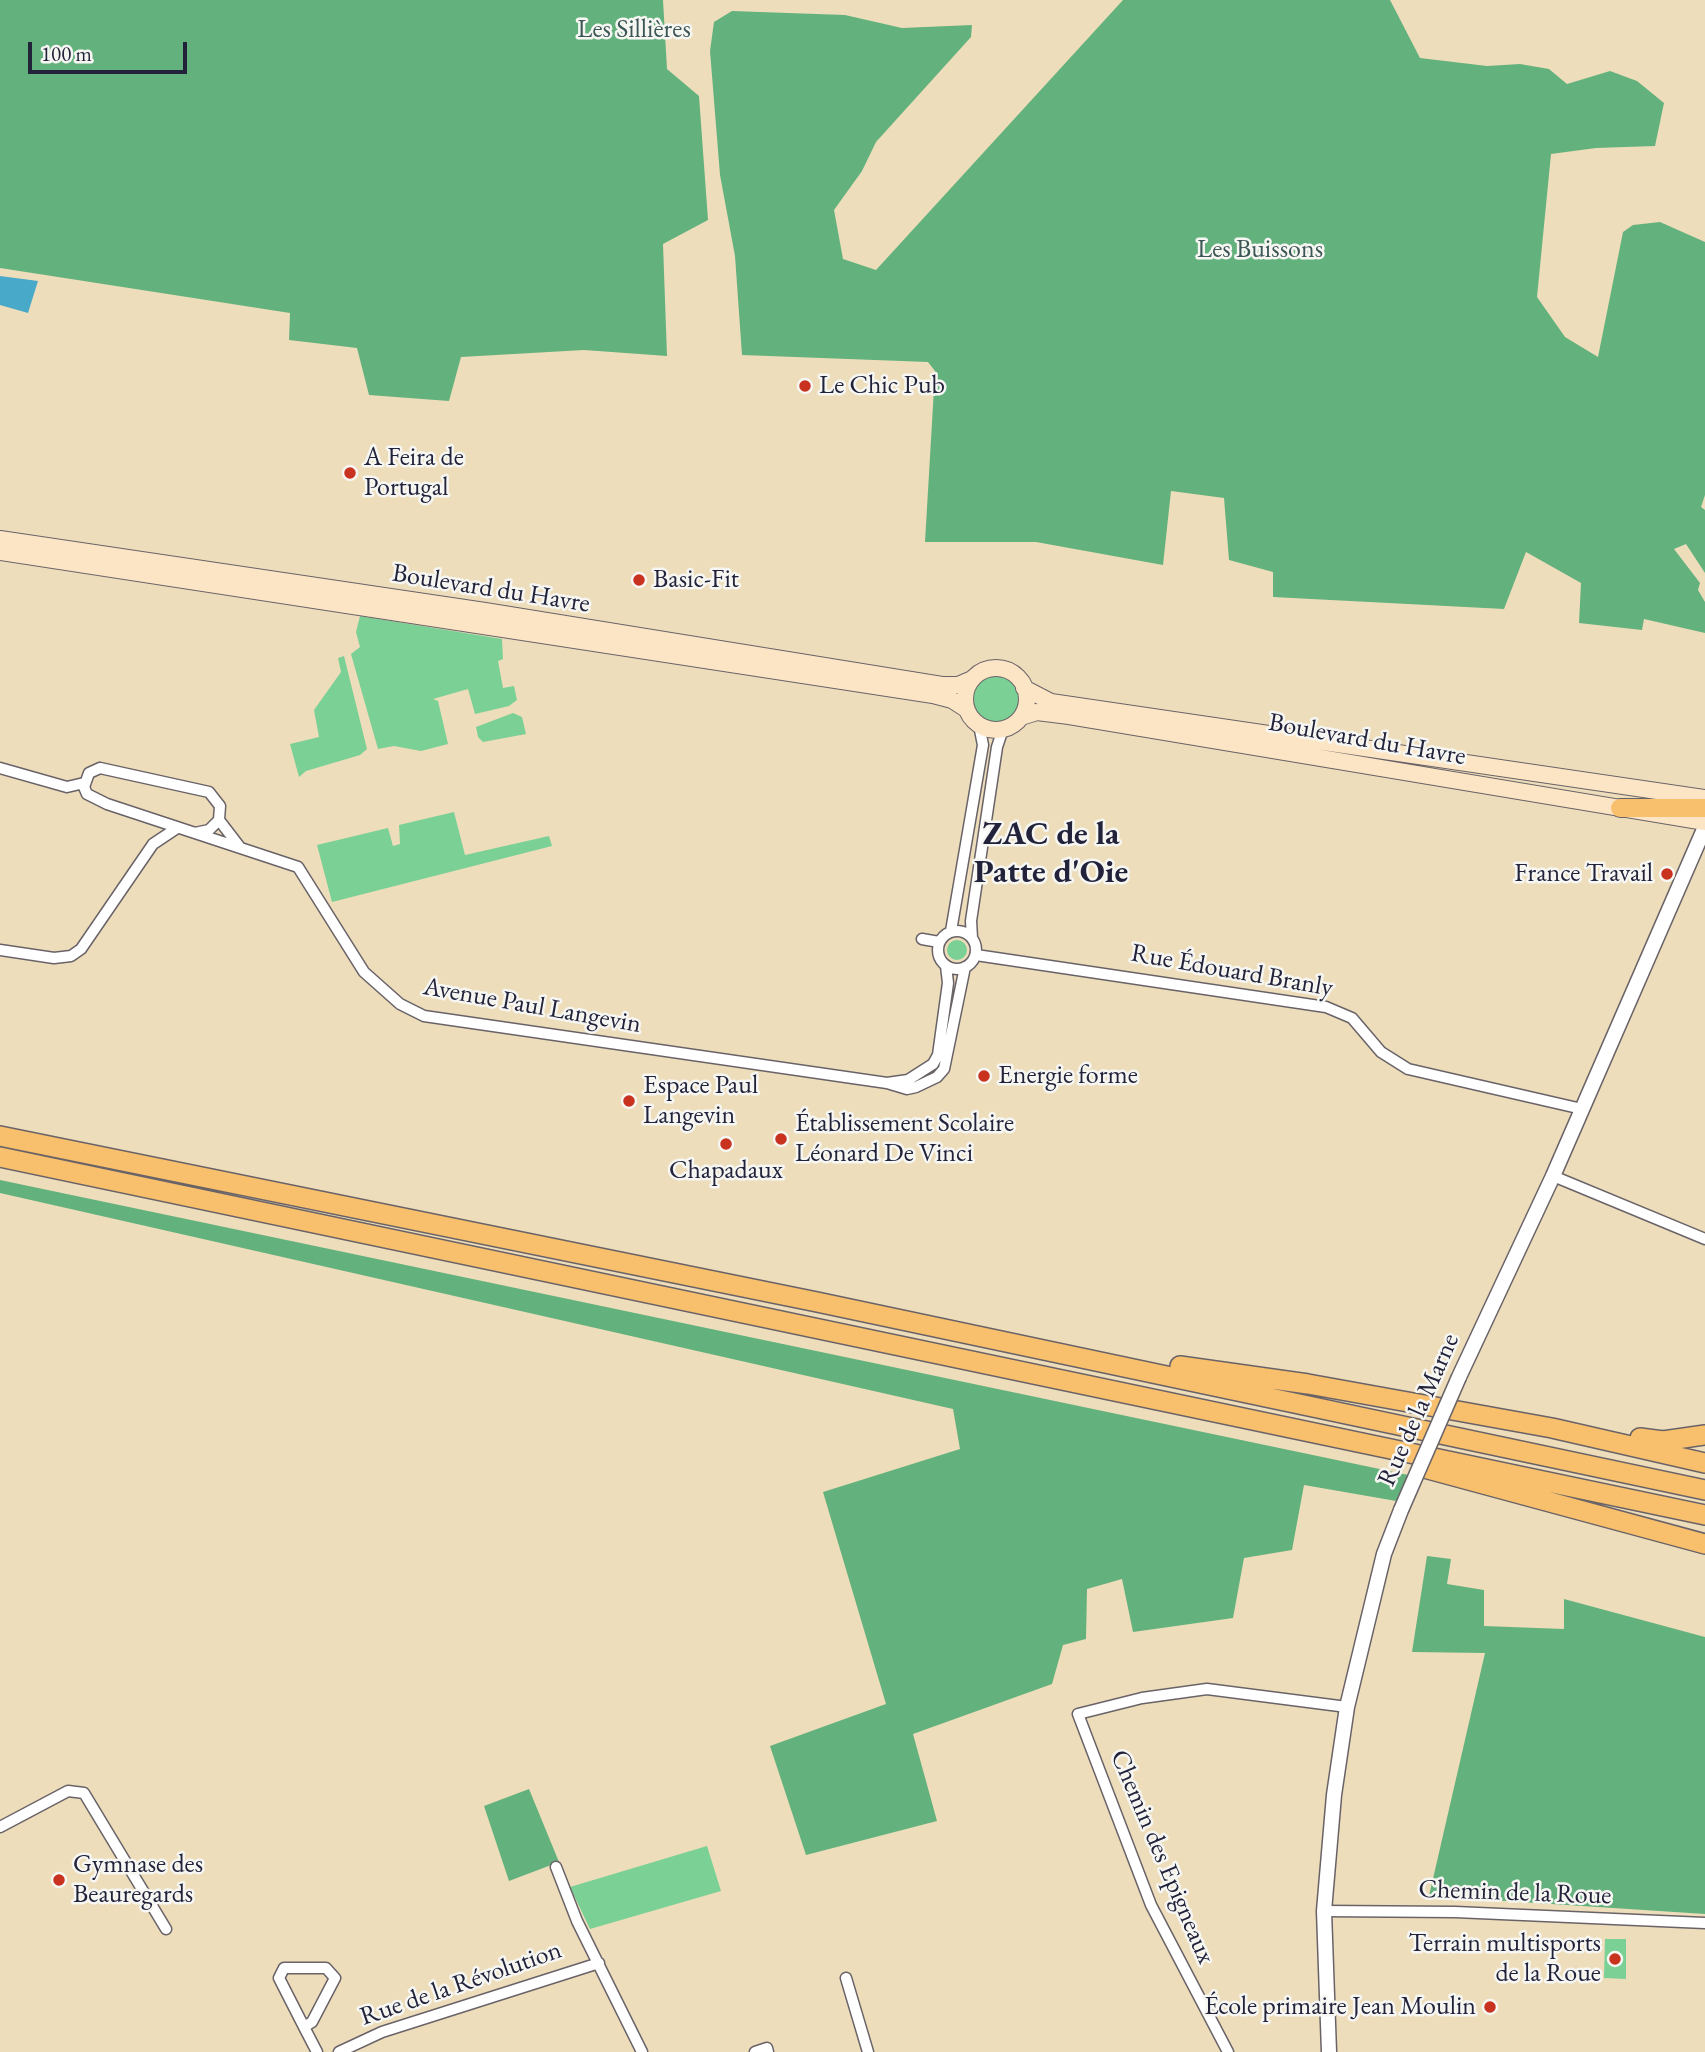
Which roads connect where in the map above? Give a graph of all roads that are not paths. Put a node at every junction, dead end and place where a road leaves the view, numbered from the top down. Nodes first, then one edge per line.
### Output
1 (0, 539) edge
2 (0, 552) edge
3 (972, 679) junction
4 (1024, 688) junction
5 (966, 709) junction
6 (1021, 717) junction
7 (979, 725) junction
8 (1003, 729) junction
9 (0, 768) edge
10 (84, 783) junction
11 (1705, 798) edge
12 (1620, 808) junction
13 (1705, 808) edge
14 (219, 820) junction
15 (1705, 822) edge
16 (1705, 827) edge
17 (177, 828) junction
18 (195, 833) junction
19 (241, 848) junction
20 (951, 931) junction
21 (972, 937) junction
22 (922, 939) dead end
23 (939, 942) junction
24 (0, 950) edge
25 (976, 955) junction
26 (946, 966) junction
27 (965, 967) junction
28 (887, 1083) junction
29 (1582, 1109) junction
30 (0, 1136) edge
31 (0, 1157) edge
32 (1553, 1176) junction
33 (1705, 1239) edge
34 (1117, 1365) junction
35 (1552, 1428) junction
36 (1705, 1436) edge
37 (1341, 1440) junction
38 (1705, 1463) edge
39 (1705, 1490) edge
40 (1705, 1515) edge
41 (1705, 1544) edge
42 (1347, 1707) junction
43 (0, 1826) edge
44 (556, 1867) dead end
45 (1324, 1911) junction
46 (1705, 1923) edge
47 (166, 1929) dead end
48 (599, 1963) junction
49 (846, 1978) dead end
50 (304, 2027) junction
51 (317, 2052) edge
52 (339, 2052) edge
53 (642, 2052) edge
54 (755, 2052) edge
55 (768, 2052) edge
56 (868, 2052) edge
57 (1228, 2052) edge
58 (1329, 2052) edge

1 - 3 main road, Boulevard du Havre
2 - 5 main road, Boulevard du Havre
3 - 4 main road, Boulevard du Havre
3 - 5 main road
4 - 6 main road
4 - 11 main road, Boulevard du Havre
5 - 7 main road, Boulevard du Havre
6 - 8 main road, Boulevard du Havre
6 - 12 main road, Boulevard du Havre
7 - 8 main road
7 - 20 street
8 - 21 street
9 - 10 street
10 - 14 street
10 - 17 street, Avenue Paul Langevin
12 - 13 main road
12 - 15 main road, Boulevard du Havre
14 - 18 street
14 - 19 street
16 - 29 street, Rue de la Marne
17 - 18 street, Avenue Paul Langevin
17 - 24 street
18 - 19 street, Avenue Paul Langevin
19 - 28 street, Avenue Paul Langevin
20 - 21 street
20 - 23 street
21 - 25 street
22 - 23 street
23 - 26 street
25 - 27 street
25 - 29 street, Rue Édouard Branly
26 - 27 street
26 - 28 street
27 - 28 street, Avenue Paul Langevin
29 - 32 street, Rue de la Marne
30 - 34 highway
31 - 37 highway
32 - 33 street
32 - 42 street, Rue de la Marne, bridge
34 - 35 highway
34 - 39 highway
35 - 36 highway
35 - 38 highway
37 - 40 highway
37 - 41 highway
42 - 45 street, Rue de la Marne
42 - 57 street, Chemin des Epigneaux
43 - 47 street
44 - 48 street
45 - 46 street, Chemin de la Roue
45 - 58 street, Rue de la Marne
48 - 52 street, Rue de la Révolution
48 - 53 street
49 - 56 street
50 - 50 street
50 - 51 street
54 - 55 street

